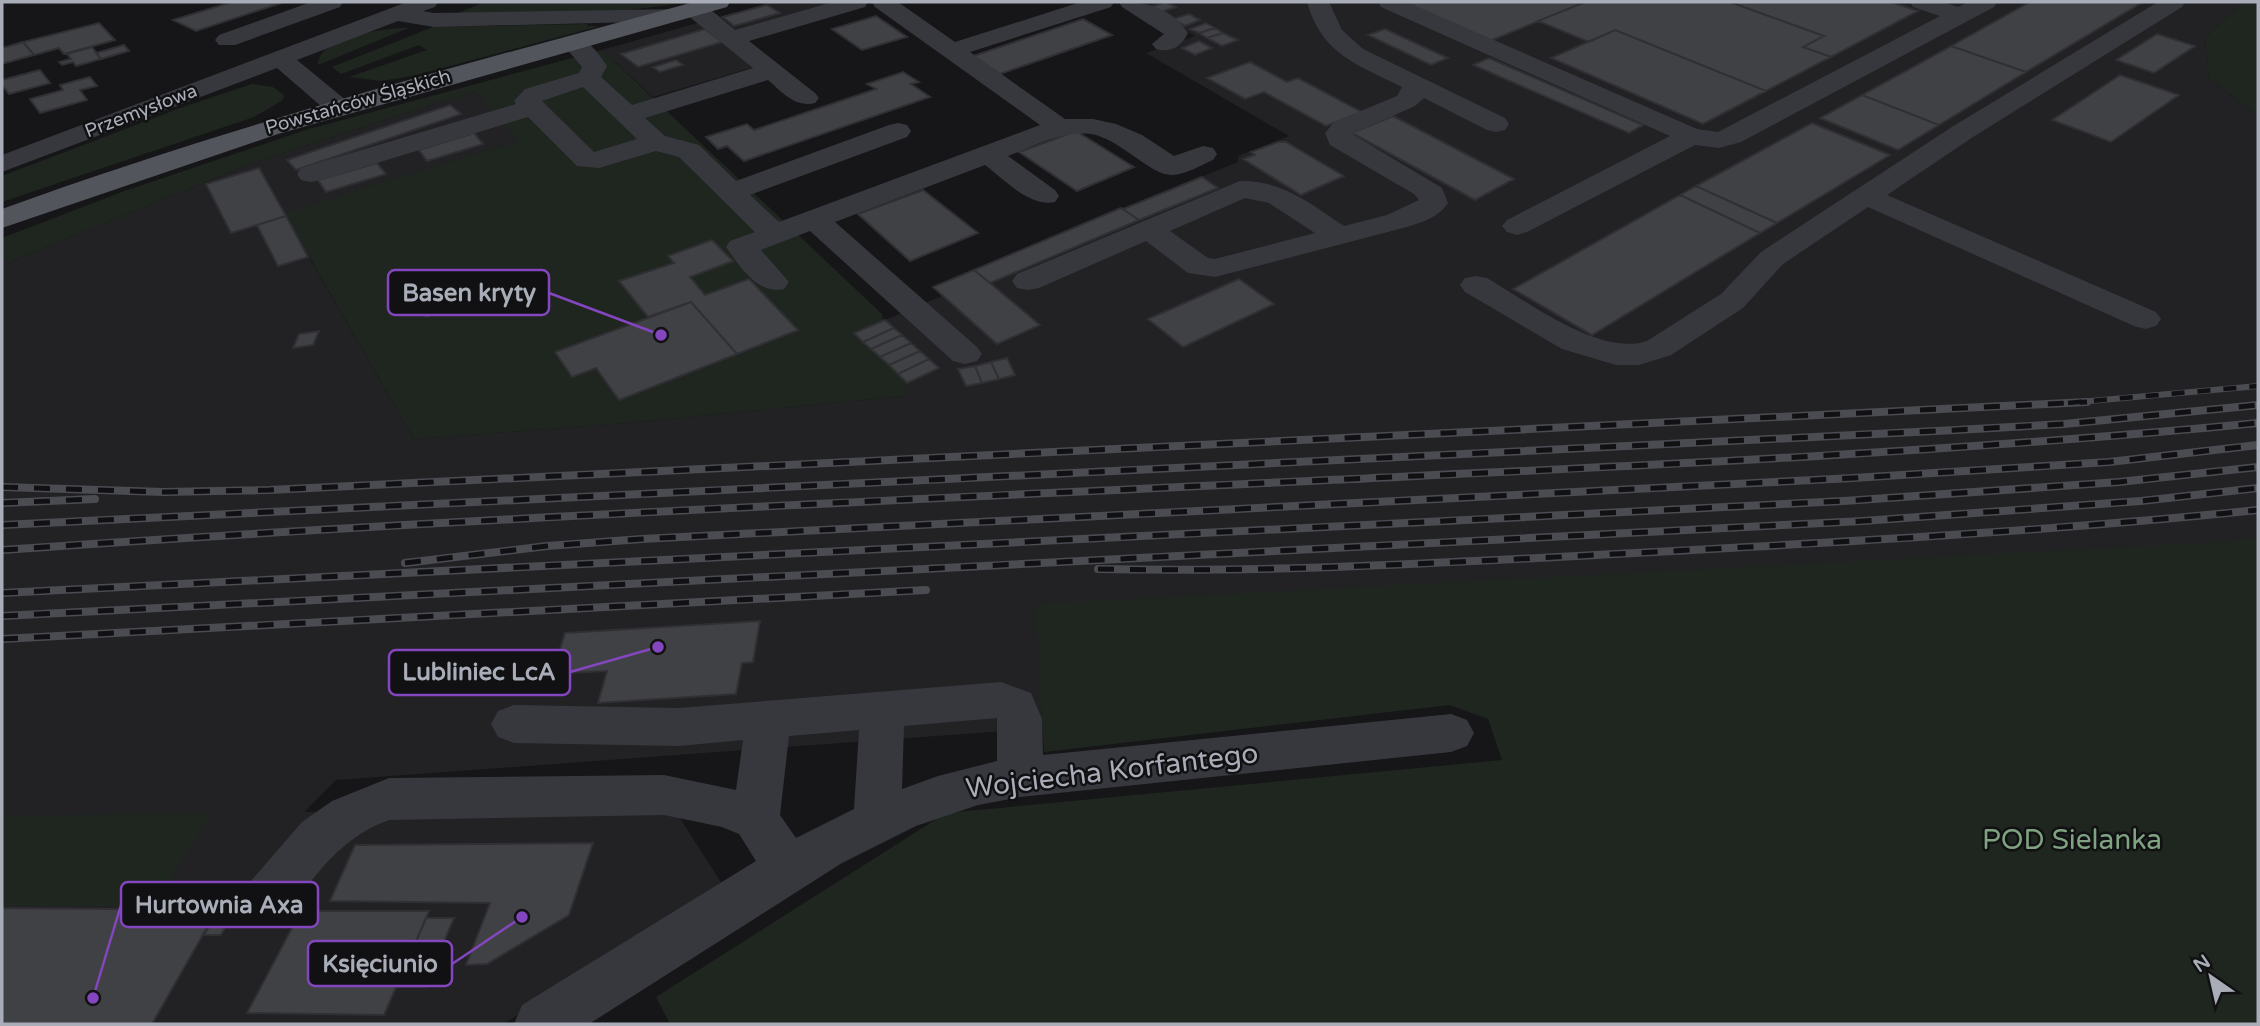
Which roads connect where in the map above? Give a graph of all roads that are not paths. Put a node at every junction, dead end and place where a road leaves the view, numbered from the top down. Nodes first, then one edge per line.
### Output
1 (332, 2) edge
2 (427, 2) edge
3 (719, 2) edge
4 (857, 2) edge
5 (883, 2) edge
6 (1103, 2) edge
7 (1130, 2) edge
8 (1318, 2) edge
9 (1389, 2) edge
10 (1921, 2) edge
11 (1986, 2) edge
12 (2174, 2) edge
13 (684, 11) junction
14 (397, 13) junction
15 (1960, 15) junction
16 (731, 39) junction
17 (227, 40) dead end
18 (573, 42) junction
19 (1164, 44) dead end
20 (954, 50) junction
21 (280, 58) junction
22 (771, 71) junction
23 (588, 78) junction
24 (1415, 84) junction
25 (806, 98) dead end
26 (338, 107) junction
27 (532, 107) junction
28 (627, 115) junction
29 (1496, 124) dead end
30 (1060, 127) junction
31 (898, 131) dead end
32 (1691, 136) junction
33 (655, 142) junction
34 (1203, 154) dead end
35 (989, 155) junction
36 (2, 164) edge
37 (1172, 167) junction
38 (311, 174) dead end
39 (1143, 178) dead end
40 (731, 192) junction
41 (1045, 195) dead end
42 (1866, 196) junction
43 (2, 219) edge
44 (815, 220) junction
45 (1517, 226) dead end
46 (1149, 229) junction
47 (774, 234) junction
48 (1338, 235) junction
49 (1028, 281) dead end
50 (773, 282) dead end
51 (1476, 285) dead end
52 (2145, 319) dead end
53 (965, 354) dead end
54 (882, 711) junction
55 (768, 721) junction
56 (514, 724) dead end
57 (1451, 733) dead end
58 (1020, 777) junction
59 (756, 819) junction
60 (877, 820) junction
61 (788, 868) junction
62 (268, 898) dead end
63 (541, 1024) edge

1 - 17 street
2 - 14 street, Przemysłowa
3 - 13 main road, Powstańców Śląskich
4 - 16 street
5 - 20 street
6 - 20 street
7 - 19 street
8 - 24 street
9 - 32 street
10 - 15 street
11 - 15 street
12 - 42 street
13 - 14 street
13 - 16 street
13 - 18 main road, Powstańców Śląskich
14 - 21 street, Przemysłowa
15 - 32 street
16 - 22 street
18 - 23 street
18 - 26 main road, Powstańców Śląskich
20 - 30 street
21 - 26 street
21 - 36 street, Przemysłowa
22 - 25 street
22 - 28 street
23 - 27 street
23 - 28 street
24 - 29 street
24 - 48 street
26 - 43 main road, Powstańców Śląskich
27 - 33 street
27 - 38 street
28 - 33 street
30 - 35 street
30 - 37 street
31 - 40 street
32 - 45 street
33 - 40 street
34 - 37 street
35 - 41 street
35 - 44 street
37 - 39 street
40 - 47 street
42 - 51 street
42 - 52 street
44 - 47 street
44 - 53 street
46 - 48 street
46 - 48 street
46 - 49 street
47 - 50 street
54 - 55 street
54 - 58 street
54 - 60 street
55 - 56 street
55 - 59 street
57 - 58 street, Wojciecha Korfantego
58 - 60 street, Wojciecha Korfantego
59 - 61 street
59 - 62 street
60 - 61 street, Wojciecha Korfantego
61 - 63 street, Wojciecha Korfantego

